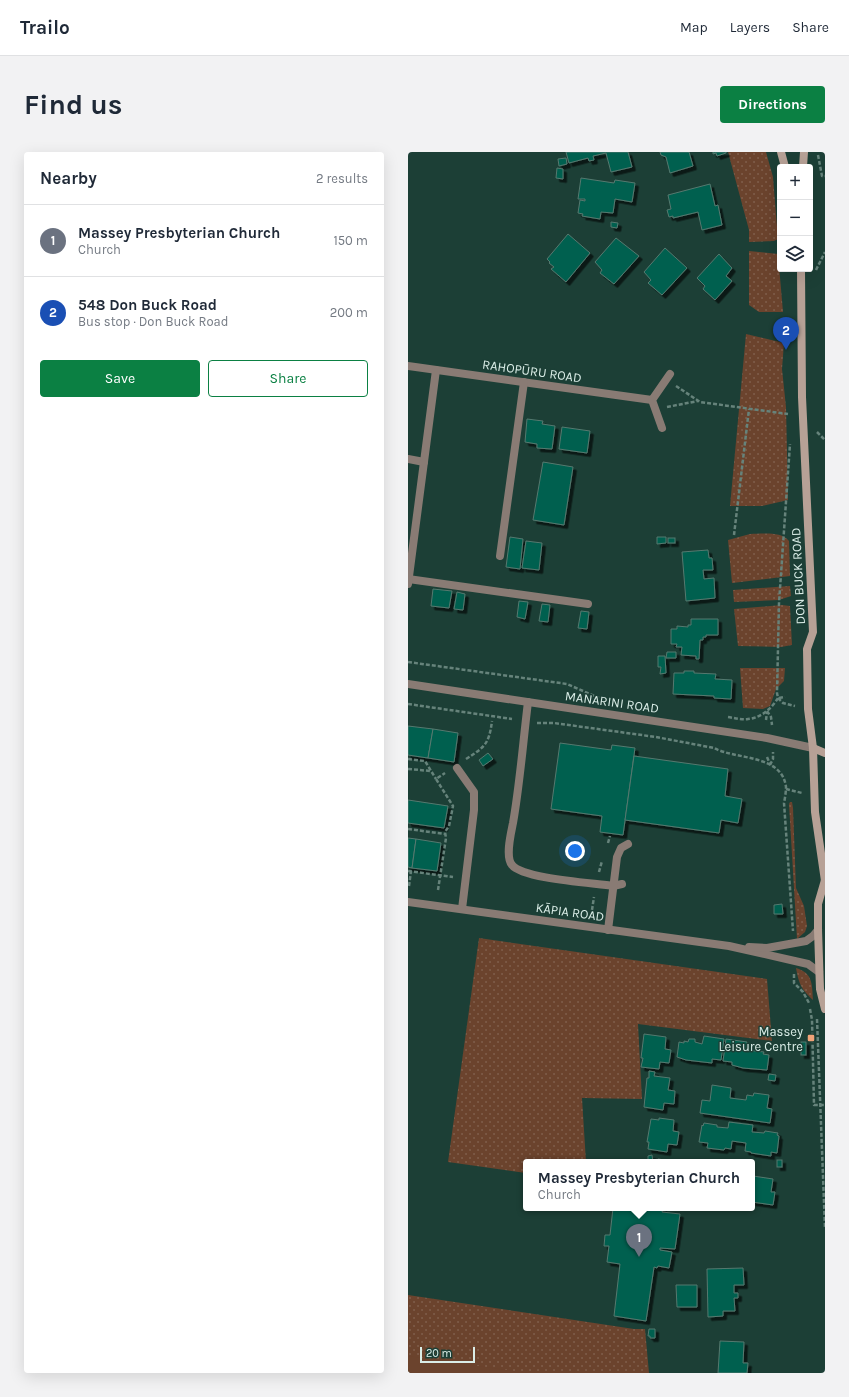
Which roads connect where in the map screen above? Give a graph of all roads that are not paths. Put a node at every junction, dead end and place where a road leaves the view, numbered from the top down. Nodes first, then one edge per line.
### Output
1 (781, 152) edge
2 (804, 152) edge
3 (784, 164) edge
4 (803, 164) edge
5 (801, 272) edge
6 (408, 366) edge
7 (436, 370) junction
8 (670, 378) road end
9 (524, 382) junction
10 (652, 400) junction
11 (662, 428) dead end
12 (408, 459) edge
13 (424, 462) junction
14 (500, 556) dead end
15 (408, 581) edge
16 (588, 604) dead end
17 (408, 684) edge
18 (528, 702) junction
19 (813, 748) junction
20 (825, 753) edge
21 (456, 767) road end
22 (628, 844) dead end
23 (825, 881) edge
24 (622, 884) dead end
25 (613, 886) junction
26 (408, 902) edge
27 (462, 909) junction
28 (608, 930) junction
29 (818, 930) junction
30 (728, 946) junction
31 (819, 972) junction
32 (825, 1009) edge

1 - 3 main road
2 - 4 main road
5 - 19 main road, DON BUCK ROAD
6 - 7 street, RAHOPŪRU ROAD
7 - 9 street, RAHOPŪRU ROAD
7 - 13 street
8 - 10 street
9 - 10 street, RAHOPŪRU ROAD
9 - 14 street
10 - 11 street
12 - 13 street
13 - 15 street
15 - 16 street
17 - 18 street, MANARINI ROAD
18 - 19 street, MANARINI ROAD
18 - 25 street
19 - 20 main road
19 - 23 main road, DON BUCK ROAD
21 - 27 street
22 - 25 street
23 - 29 main road, DON BUCK ROAD
24 - 25 street
25 - 28 street
26 - 27 street, KĀPIA ROAD
27 - 28 street, KĀPIA ROAD
28 - 30 street, KĀPIA ROAD
29 - 30 street, KĀPIA ROAD
29 - 31 main road, DON BUCK ROAD
30 - 31 street, KĀPIA ROAD
31 - 32 main road, DON BUCK ROAD

